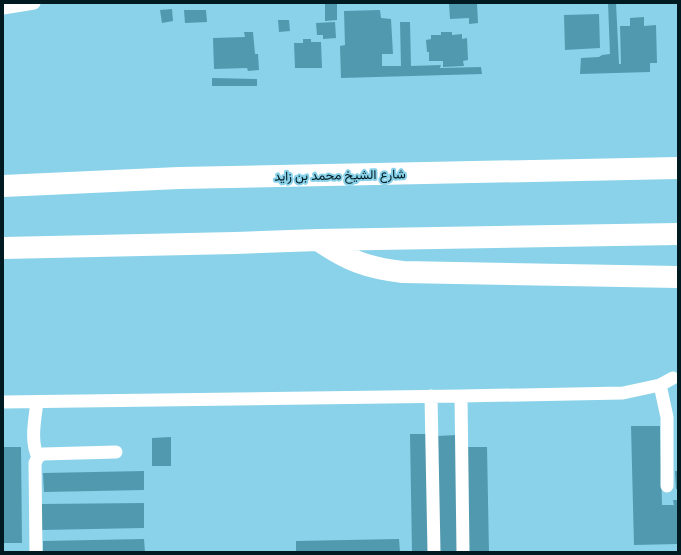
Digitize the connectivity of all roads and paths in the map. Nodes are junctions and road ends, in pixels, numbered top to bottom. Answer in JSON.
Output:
{"nodes":[{"id":1,"x":34,"y":3,"type":"edge"},
{"id":2,"x":3,"y":8,"type":"edge"},
{"id":3,"x":678,"y":168,"type":"edge"},
{"id":4,"x":3,"y":186,"type":"edge"},
{"id":5,"x":678,"y":234,"type":"edge"},
{"id":6,"x":318,"y":240,"type":"junction"},
{"id":7,"x":3,"y":248,"type":"edge"},
{"id":8,"x":678,"y":277,"type":"edge"},
{"id":9,"x":673,"y":378,"type":"dead end"},
{"id":10,"x":660,"y":385,"type":"junction"},
{"id":11,"x":432,"y":396,"type":"junction"},
{"id":12,"x":461,"y":396,"type":"junction"},
{"id":13,"x":3,"y":402,"type":"edge"},
{"id":14,"x":37,"y":402,"type":"junction"},
{"id":15,"x":673,"y":421,"type":"edge"},
{"id":16,"x":673,"y":450,"type":"edge"},
{"id":17,"x":116,"y":452,"type":"dead end"},
{"id":18,"x":38,"y":457,"type":"junction"},
{"id":19,"x":667,"y":486,"type":"dead end"},
{"id":20,"x":36,"y":552,"type":"edge"},
{"id":21,"x":434,"y":552,"type":"edge"},
{"id":22,"x":463,"y":552,"type":"edge"}],
"edges":[{"from":1,"to":2,"type":"street"},
{"from":3,"to":4,"type":"highway","name":"شارع الشيخ محمد بن زايد"},
{"from":5,"to":6,"type":"highway"},
{"from":6,"to":7,"type":"highway"},
{"from":6,"to":8,"type":"highway"},
{"from":9,"to":10,"type":"street"},
{"from":10,"to":12,"type":"street"},
{"from":10,"to":15,"type":"street"},
{"from":11,"to":12,"type":"street"},
{"from":11,"to":14,"type":"street"},
{"from":11,"to":21,"type":"street"},
{"from":12,"to":22,"type":"street"},
{"from":13,"to":14,"type":"street"},
{"from":14,"to":18,"type":"street"},
{"from":15,"to":16,"type":"street"},
{"from":16,"to":19,"type":"street"},
{"from":17,"to":18,"type":"street"},
{"from":18,"to":20,"type":"street"}]}
